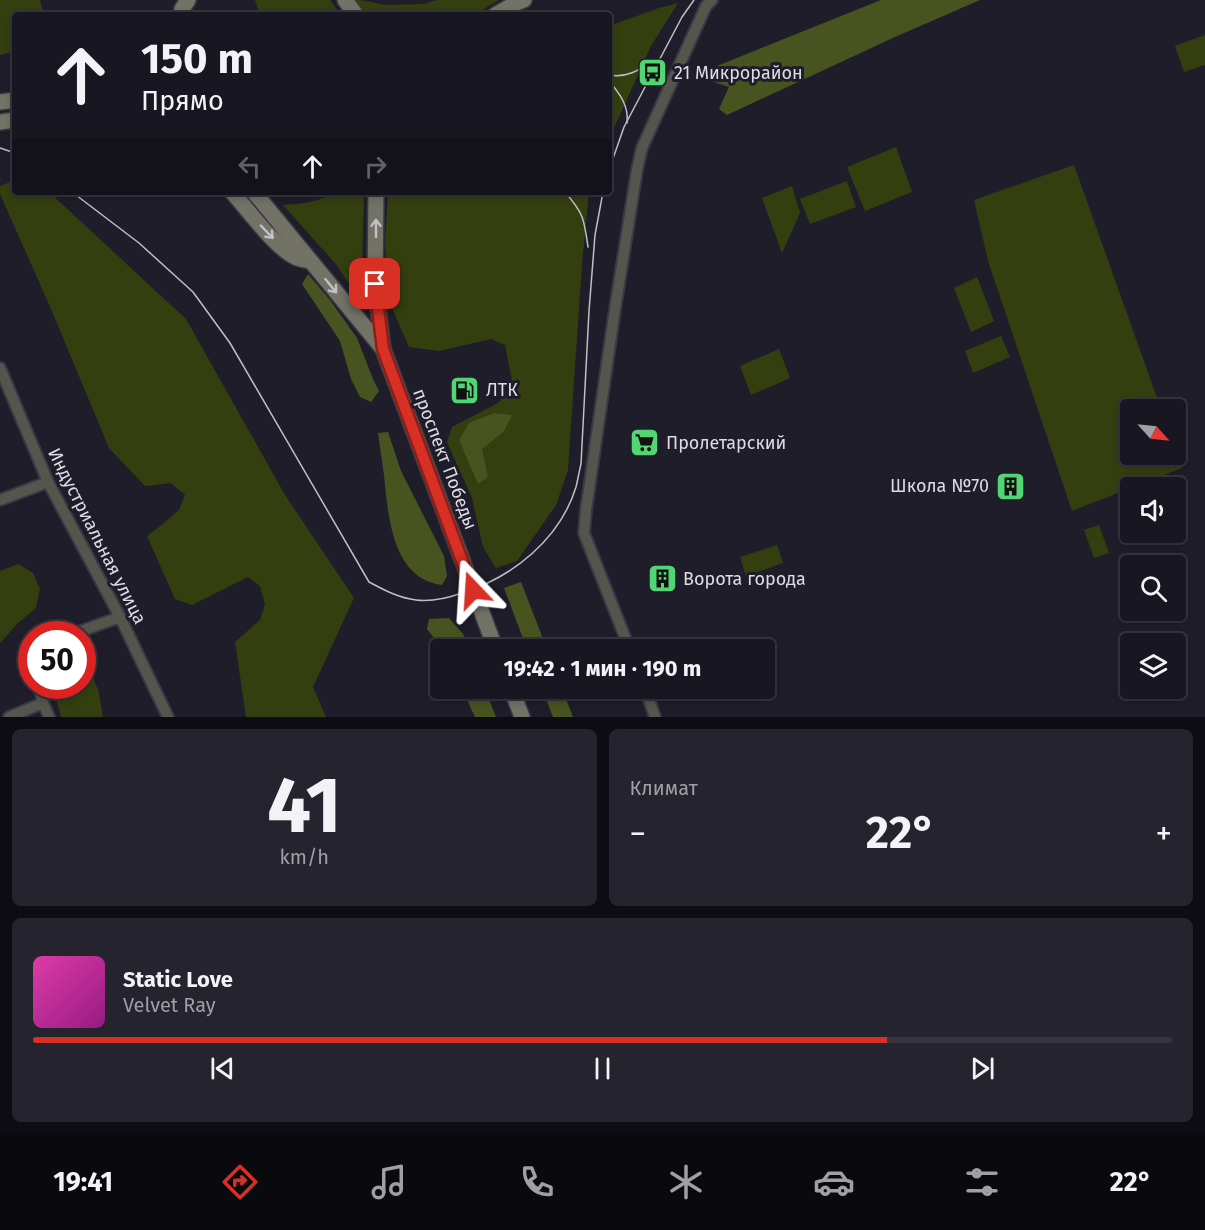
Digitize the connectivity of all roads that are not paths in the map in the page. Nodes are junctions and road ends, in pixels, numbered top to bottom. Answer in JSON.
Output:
{"nodes":[{"id":1,"x":524,"y":0,"type":"edge"},
{"id":2,"x":712,"y":0,"type":"edge"},
{"id":3,"x":500,"y":12,"type":"edge"},
{"id":4,"x":235,"y":195,"type":"edge"},
{"id":5,"x":256,"y":195,"type":"edge"},
{"id":6,"x":376,"y":195,"type":"edge"},
{"id":7,"x":310,"y":261,"type":"junction"},
{"id":8,"x":383,"y":349,"type":"junction"},
{"id":9,"x":0,"y":368,"type":"edge"},
{"id":10,"x":48,"y":482,"type":"junction"},
{"id":11,"x":0,"y":500,"type":"edge"},
{"id":12,"x":120,"y":617,"type":"junction"},
{"id":13,"x":96,"y":626,"type":"edge"},
{"id":14,"x":492,"y":639,"type":"edge"},
{"id":15,"x":626,"y":639,"type":"edge"},
{"id":16,"x":42,"y":699,"type":"edge"},
{"id":17,"x":515,"y":699,"type":"edge"},
{"id":18,"x":649,"y":699,"type":"edge"},
{"id":19,"x":43,"y":703,"type":"junction"},
{"id":20,"x":9,"y":717,"type":"edge"},
{"id":21,"x":49,"y":717,"type":"edge"},
{"id":22,"x":168,"y":717,"type":"edge"},
{"id":23,"x":522,"y":717,"type":"edge"},
{"id":24,"x":655,"y":717,"type":"edge"}],
"edges":[{"from":1,"to":3,"type":"main road"},
{"from":2,"to":15,"type":"street"},
{"from":4,"to":7,"type":"main road","one_way":true},
{"from":5,"to":7,"type":"main road"},
{"from":8,"to":6,"type":"main road","one_way":true},
{"from":7,"to":8,"type":"main road","one_way":true},
{"from":8,"to":14,"type":"main road","name":"проспект Победы"},
{"from":9,"to":10,"type":"street","name":"Индустриальная улица"},
{"from":10,"to":11,"type":"street"},
{"from":10,"to":12,"type":"street","name":"Индустриальная улица"},
{"from":12,"to":13,"type":"street"},
{"from":12,"to":22,"type":"street","name":"Индустриальная улица"},
{"from":16,"to":19,"type":"street"},
{"from":17,"to":23,"type":"main road"},
{"from":18,"to":24,"type":"street"},
{"from":19,"to":20,"type":"street"},
{"from":19,"to":21,"type":"street"}]}
